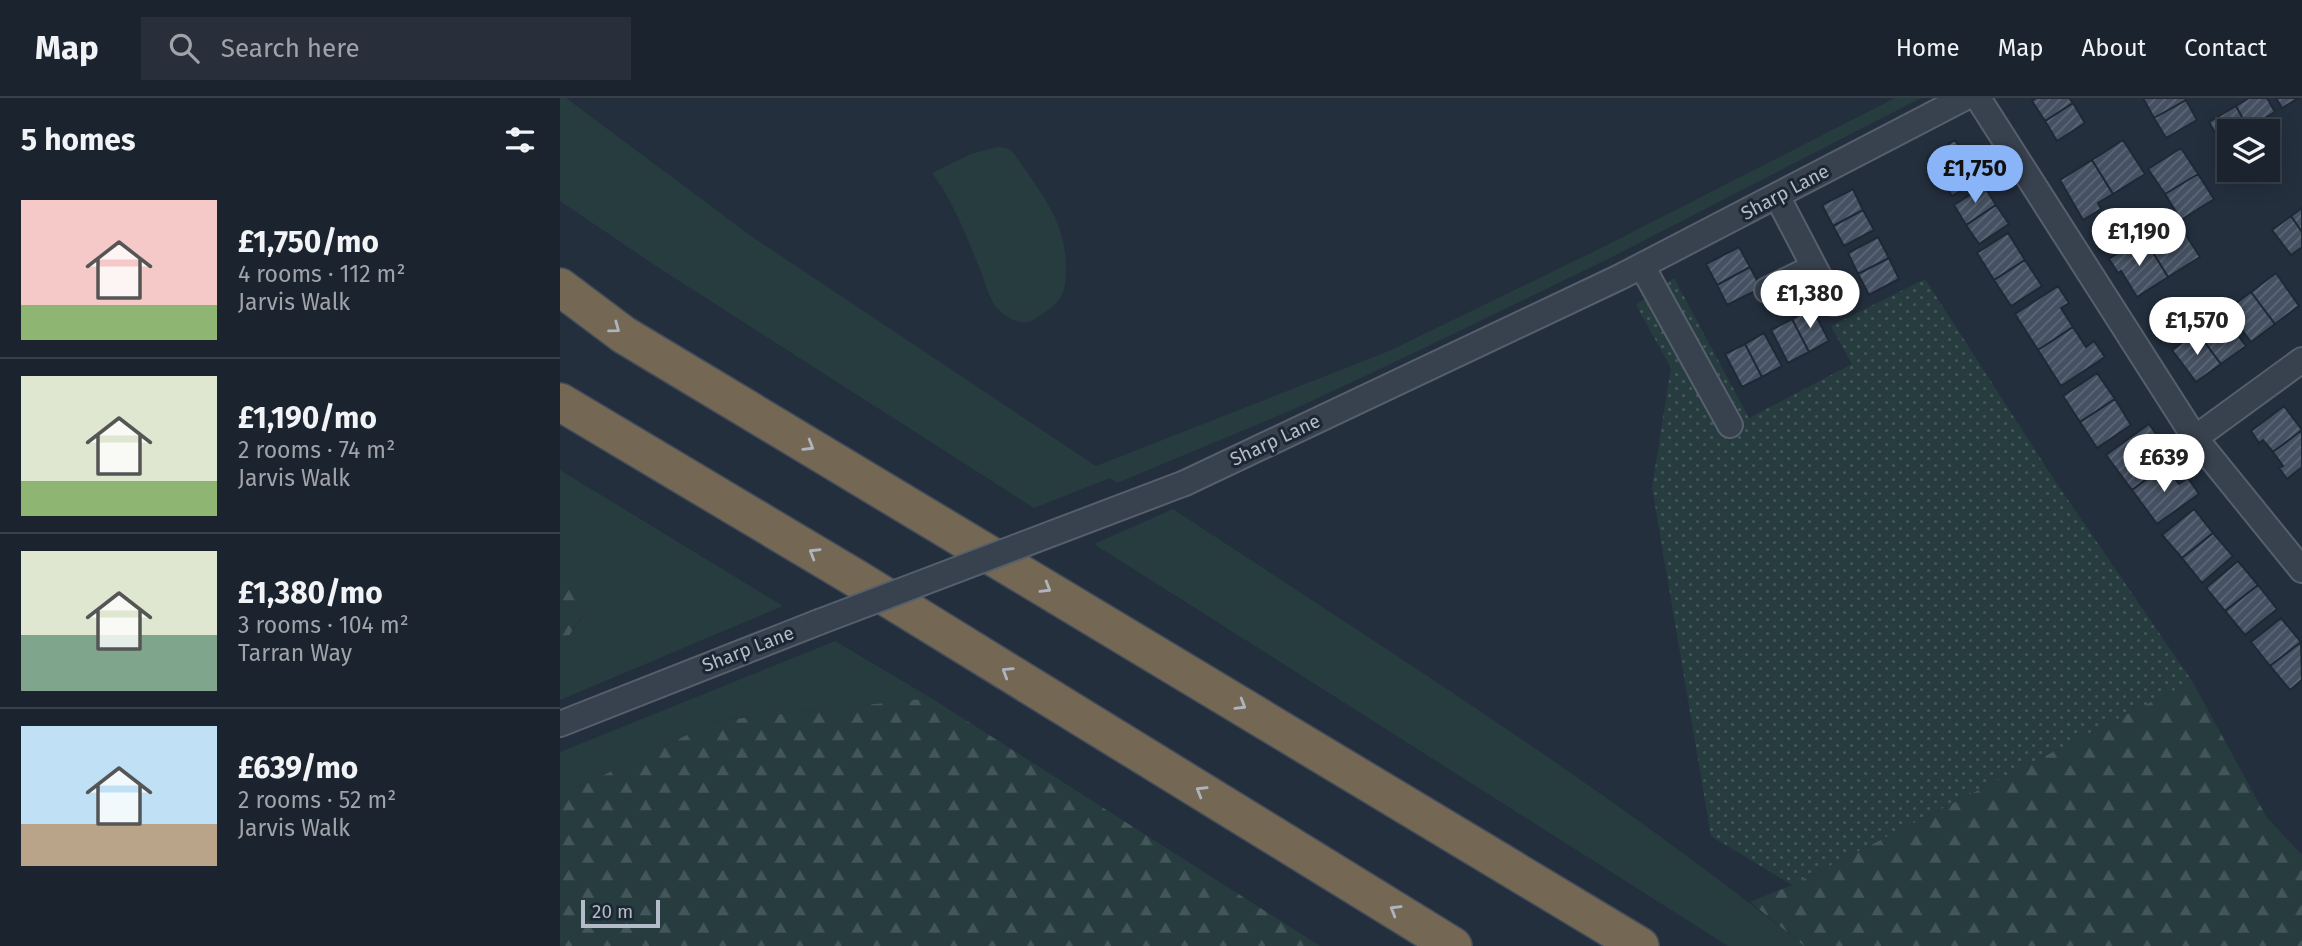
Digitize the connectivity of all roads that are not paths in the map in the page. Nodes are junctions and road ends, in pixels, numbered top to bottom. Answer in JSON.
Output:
{"nodes":[{"id":1,"x":1964,"y":98,"type":"edge"},
{"id":2,"x":1978,"y":98,"type":"edge"},
{"id":3,"x":1777,"y":196,"type":"junction"},
{"id":4,"x":1642,"y":266,"type":"junction"},
{"id":5,"x":1814,"y":267,"type":"junction"},
{"id":6,"x":560,"y":288,"type":"edge"},
{"id":7,"x":1767,"y":290,"type":"dead end"},
{"id":8,"x":1833,"y":303,"type":"dead end"},
{"id":9,"x":2302,"y":360,"type":"edge"},
{"id":10,"x":560,"y":402,"type":"edge"},
{"id":11,"x":1730,"y":425,"type":"dead end"},
{"id":12,"x":2195,"y":438,"type":"junction"},
{"id":13,"x":2302,"y":570,"type":"edge"},
{"id":14,"x":560,"y":724,"type":"edge"},
{"id":15,"x":1453,"y":946,"type":"edge"},
{"id":16,"x":1640,"y":946,"type":"edge"}],
"edges":[{"from":1,"to":3,"type":"street","name":"Sharp Lane"},
{"from":2,"to":12,"type":"street"},
{"from":3,"to":4,"type":"street","name":"Sharp Lane"},
{"from":3,"to":5,"type":"street"},
{"from":4,"to":11,"type":"street"},
{"from":4,"to":14,"type":"street","name":"Sharp Lane","bridge":true},
{"from":5,"to":7,"type":"street"},
{"from":5,"to":8,"type":"street"},
{"from":6,"to":16,"type":"highway","one_way":true},
{"from":9,"to":12,"type":"street"},
{"from":15,"to":10,"type":"highway","one_way":true},
{"from":12,"to":13,"type":"street"}]}
